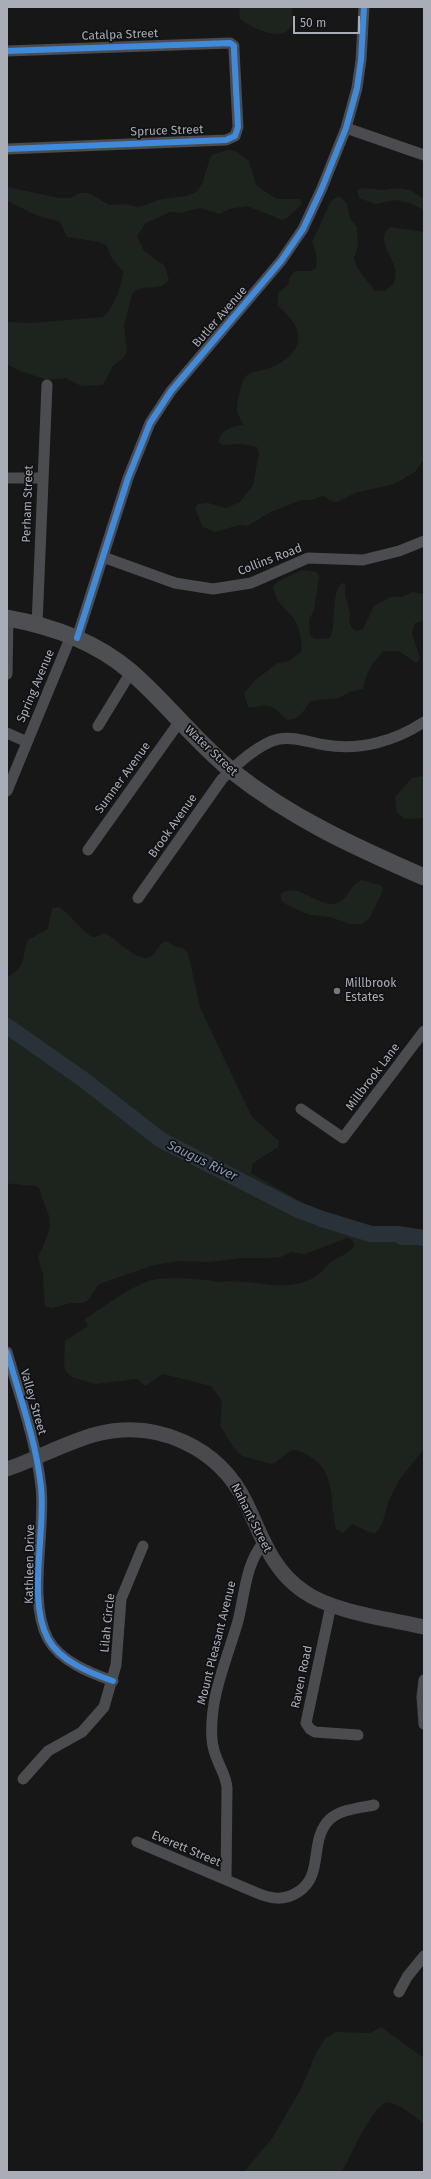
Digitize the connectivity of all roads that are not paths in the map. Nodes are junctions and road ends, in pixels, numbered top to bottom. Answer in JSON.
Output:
{"nodes":[{"id":1,"x":364,"y":7,"type":"edge"},
{"id":2,"x":233,"y":45,"type":"joint"},
{"id":3,"x":7,"y":51,"type":"edge"},
{"id":4,"x":346,"y":128,"type":"junction"},
{"id":5,"x":7,"y":149,"type":"edge"},
{"id":6,"x":424,"y":155,"type":"edge"},
{"id":7,"x":47,"y":385,"type":"dead end"},
{"id":8,"x":7,"y":478,"type":"edge"},
{"id":9,"x":42,"y":478,"type":"junction"},
{"id":10,"x":424,"y":541,"type":"edge"},
{"id":11,"x":103,"y":557,"type":"junction"},
{"id":12,"x":8,"y":619,"type":"edge"},
{"id":13,"x":37,"y":625,"type":"junction"},
{"id":14,"x":74,"y":637,"type":"junction"},
{"id":15,"x":131,"y":672,"type":"junction"},
{"id":16,"x":7,"y":674,"type":"edge"},
{"id":17,"x":180,"y":721,"type":"junction"},
{"id":18,"x":424,"y":722,"type":"edge"},
{"id":19,"x":98,"y":726,"type":"dead end"},
{"id":20,"x":7,"y":733,"type":"edge"},
{"id":21,"x":27,"y":742,"type":"junction"},
{"id":22,"x":231,"y":770,"type":"junction"},
{"id":23,"x":7,"y":791,"type":"edge"},
{"id":24,"x":88,"y":850,"type":"dead end"},
{"id":25,"x":424,"y":877,"type":"edge"},
{"id":26,"x":138,"y":898,"type":"dead end"},
{"id":27,"x":424,"y":1031,"type":"edge"},
{"id":28,"x":300,"y":1109,"type":"dead end"},
{"id":29,"x":7,"y":1352,"type":"edge"},
{"id":30,"x":36,"y":1458,"type":"junction"},
{"id":31,"x":7,"y":1470,"type":"edge"},
{"id":32,"x":263,"y":1543,"type":"junction"},
{"id":33,"x":143,"y":1546,"type":"dead end"},
{"id":34,"x":331,"y":1605,"type":"junction"},
{"id":35,"x":424,"y":1627,"type":"edge"},
{"id":36,"x":424,"y":1680,"type":"edge"},
{"id":37,"x":113,"y":1681,"type":"junction"},
{"id":38,"x":424,"y":1724,"type":"edge"},
{"id":39,"x":358,"y":1735,"type":"dead end"},
{"id":40,"x":23,"y":1779,"type":"dead end"},
{"id":41,"x":374,"y":1805,"type":"dead end"},
{"id":42,"x":137,"y":1842,"type":"dead end"},
{"id":43,"x":226,"y":1880,"type":"junction"},
{"id":44,"x":424,"y":1956,"type":"edge"},
{"id":45,"x":399,"y":1992,"type":"dead end"}],
"edges":[{"from":1,"to":4,"type":"street","name":"Butler Avenue"},
{"from":2,"to":3,"type":"street","name":"Catalpa Street"},
{"from":2,"to":5,"type":"street","name":"Spruce Street"},
{"from":4,"to":6,"type":"street"},
{"from":4,"to":11,"type":"street","name":"Butler Avenue"},
{"from":7,"to":9,"type":"street","name":"Perham Street"},
{"from":8,"to":9,"type":"street"},
{"from":9,"to":13,"type":"street","name":"Perham Street"},
{"from":10,"to":11,"type":"street","name":"Collins Road"},
{"from":11,"to":14,"type":"street","name":"Butler Avenue"},
{"from":12,"to":13,"type":"main road","name":"Water Street"},
{"from":12,"to":16,"type":"street"},
{"from":13,"to":14,"type":"main road","name":"Water Street"},
{"from":14,"to":15,"type":"main road","name":"Water Street"},
{"from":14,"to":21,"type":"street","name":"Spring Avenue"},
{"from":15,"to":17,"type":"main road","name":"Water Street"},
{"from":15,"to":19,"type":"street"},
{"from":17,"to":22,"type":"main road","name":"Water Street"},
{"from":17,"to":24,"type":"street","name":"Sumner Avenue"},
{"from":18,"to":22,"type":"street","name":"Brook Avenue"},
{"from":20,"to":21,"type":"street"},
{"from":21,"to":23,"type":"street","name":"Spring Avenue"},
{"from":22,"to":25,"type":"main road","name":"Water Street"},
{"from":22,"to":26,"type":"street","name":"Brook Avenue"},
{"from":27,"to":28,"type":"street","name":"Millbrook Lane"},
{"from":29,"to":30,"type":"street","name":"Valley Street"},
{"from":30,"to":31,"type":"main road","name":"Nahant Street"},
{"from":30,"to":32,"type":"main road","name":"Nahant Street"},
{"from":30,"to":37,"type":"street","name":"Kathleen Drive"},
{"from":32,"to":34,"type":"main road","name":"Nahant Street"},
{"from":32,"to":43,"type":"street","name":"Mount Pleasant Avenue"},
{"from":33,"to":37,"type":"street","name":"Lilah Circle"},
{"from":34,"to":35,"type":"main road","name":"Nahant Street"},
{"from":34,"to":39,"type":"street","name":"Raven Road"},
{"from":36,"to":38,"type":"street"},
{"from":37,"to":40,"type":"street","name":"Lilah Circle"},
{"from":41,"to":43,"type":"street"},
{"from":42,"to":43,"type":"street","name":"Everett Street"},
{"from":44,"to":45,"type":"street"}]}
